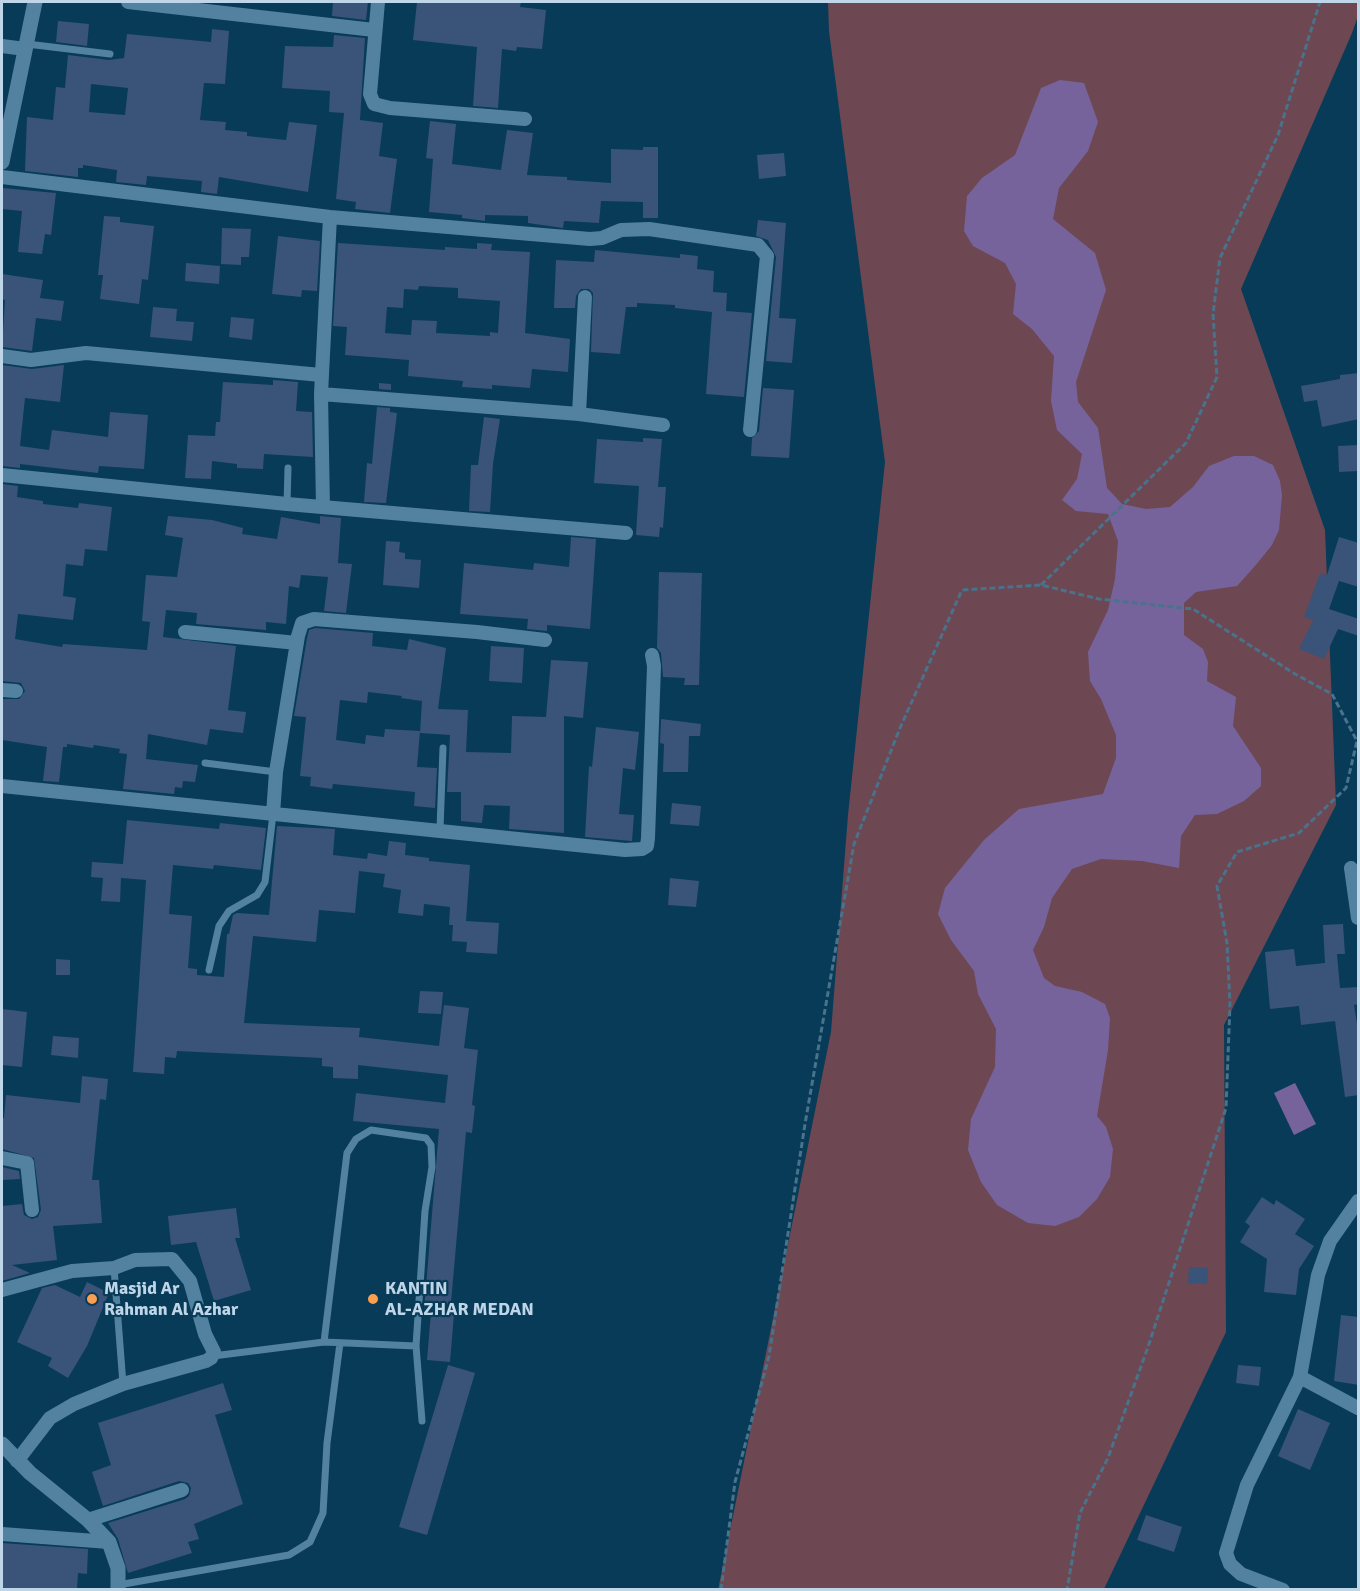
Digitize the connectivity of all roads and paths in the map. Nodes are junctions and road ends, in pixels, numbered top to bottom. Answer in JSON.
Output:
{"nodes":[{"id":1,"x":35,"y":2,"type":"edge"},
{"id":2,"x":128,"y":2,"type":"edge"},
{"id":3,"x":378,"y":2,"type":"edge"},
{"id":4,"x":1320,"y":2,"type":"edge"},
{"id":5,"x":374,"y":30,"type":"junction"},
{"id":6,"x":2,"y":46,"type":"edge"},
{"id":7,"x":26,"y":46,"type":"junction"},
{"id":8,"x":110,"y":54,"type":"dead end"},
{"id":9,"x":7,"y":106,"type":"edge"},
{"id":10,"x":525,"y":118,"type":"dead end"},
{"id":11,"x":2,"y":160,"type":"edge"},
{"id":12,"x":2,"y":177,"type":"edge"},
{"id":13,"x":330,"y":217,"type":"junction"},
{"id":14,"x":585,"y":297,"type":"dead end"},
{"id":15,"x":2,"y":356,"type":"edge"},
{"id":16,"x":321,"y":375,"type":"junction"},
{"id":17,"x":321,"y":393,"type":"junction"},
{"id":18,"x":579,"y":414,"type":"junction"},
{"id":19,"x":663,"y":425,"type":"dead end"},
{"id":20,"x":750,"y":430,"type":"dead end"},
{"id":21,"x":288,"y":468,"type":"dead end"},
{"id":22,"x":2,"y":475,"type":"edge"},
{"id":23,"x":287,"y":504,"type":"junction"},
{"id":24,"x":322,"y":507,"type":"junction"},
{"id":25,"x":626,"y":534,"type":"dead end"},
{"id":26,"x":1041,"y":585,"type":"junction"},
{"id":27,"x":185,"y":632,"type":"dead end"},
{"id":28,"x":545,"y":640,"type":"dead end"},
{"id":29,"x":297,"y":643,"type":"junction"},
{"id":30,"x":652,"y":655,"type":"dead end"},
{"id":31,"x":2,"y":690,"type":"edge"},
{"id":32,"x":16,"y":691,"type":"dead end"},
{"id":33,"x":444,"y":748,"type":"dead end"},
{"id":34,"x":205,"y":763,"type":"dead end"},
{"id":35,"x":276,"y":771,"type":"junction"},
{"id":36,"x":2,"y":786,"type":"edge"},
{"id":37,"x":273,"y":814,"type":"junction"},
{"id":38,"x":440,"y":829,"type":"junction"},
{"id":39,"x":1352,"y":868,"type":"dead end"},
{"id":40,"x":1359,"y":918,"type":"edge"},
{"id":41,"x":210,"y":970,"type":"dead end"},
{"id":42,"x":2,"y":1158,"type":"edge"},
{"id":43,"x":1359,"y":1202,"type":"edge"},
{"id":44,"x":32,"y":1210,"type":"dead end"},
{"id":45,"x":114,"y":1268,"type":"junction"},
{"id":46,"x":2,"y":1290,"type":"edge"},
{"id":47,"x":324,"y":1342,"type":"junction"},
{"id":48,"x":340,"y":1343,"type":"junction"},
{"id":49,"x":416,"y":1346,"type":"junction"},
{"id":50,"x":213,"y":1356,"type":"junction"},
{"id":51,"x":1300,"y":1377,"type":"junction"},
{"id":52,"x":123,"y":1384,"type":"junction"},
{"id":53,"x":1359,"y":1408,"type":"edge"},
{"id":54,"x":422,"y":1420,"type":"dead end"},
{"id":55,"x":2,"y":1444,"type":"edge"},
{"id":56,"x":17,"y":1461,"type":"junction"},
{"id":57,"x":182,"y":1490,"type":"dead end"},
{"id":58,"x":88,"y":1520,"type":"junction"},
{"id":59,"x":2,"y":1534,"type":"edge"},
{"id":60,"x":109,"y":1542,"type":"junction"},
{"id":61,"x":118,"y":1587,"type":"edge"},
{"id":62,"x":721,"y":1590,"type":"edge"},
{"id":63,"x":1067,"y":1590,"type":"edge"},
{"id":64,"x":1283,"y":1590,"type":"edge"}],
"edges":[{"from":1,"to":7,"type":"main road"},
{"from":2,"to":5,"type":"street"},
{"from":3,"to":5,"type":"street"},
{"from":4,"to":26,"type":"path"},
{"from":5,"to":10,"type":"street"},
{"from":6,"to":7,"type":"street"},
{"from":7,"to":8,"type":"lane"},
{"from":7,"to":9,"type":"main road"},
{"from":9,"to":11,"type":"main road"},
{"from":12,"to":13,"type":"street"},
{"from":13,"to":16,"type":"street"},
{"from":13,"to":20,"type":"street"},
{"from":14,"to":18,"type":"street"},
{"from":15,"to":16,"type":"street"},
{"from":16,"to":17,"type":"street"},
{"from":17,"to":18,"type":"street"},
{"from":17,"to":24,"type":"street"},
{"from":18,"to":19,"type":"street"},
{"from":21,"to":23,"type":"lane"},
{"from":22,"to":23,"type":"street"},
{"from":23,"to":24,"type":"street"},
{"from":24,"to":25,"type":"street"},
{"from":26,"to":62,"type":"path"},
{"from":26,"to":63,"type":"path"},
{"from":27,"to":29,"type":"street"},
{"from":28,"to":29,"type":"street"},
{"from":29,"to":35,"type":"street"},
{"from":30,"to":38,"type":"street"},
{"from":31,"to":32,"type":"street"},
{"from":33,"to":38,"type":"lane"},
{"from":34,"to":35,"type":"lane"},
{"from":35,"to":37,"type":"street"},
{"from":36,"to":37,"type":"street"},
{"from":37,"to":38,"type":"street"},
{"from":37,"to":41,"type":"lane"},
{"from":39,"to":40,"type":"street"},
{"from":42,"to":44,"type":"street"},
{"from":43,"to":51,"type":"street"},
{"from":45,"to":46,"type":"street"},
{"from":45,"to":50,"type":"street"},
{"from":45,"to":52,"type":"lane"},
{"from":47,"to":48,"type":"lane"},
{"from":47,"to":49,"type":"lane"},
{"from":47,"to":50,"type":"lane"},
{"from":48,"to":49,"type":"lane"},
{"from":48,"to":61,"type":"lane"},
{"from":49,"to":54,"type":"lane"},
{"from":50,"to":52,"type":"street"},
{"from":51,"to":53,"type":"street"},
{"from":51,"to":64,"type":"street"},
{"from":52,"to":56,"type":"street"},
{"from":55,"to":56,"type":"main road"},
{"from":56,"to":58,"type":"main road"},
{"from":57,"to":58,"type":"street"},
{"from":58,"to":60,"type":"main road"},
{"from":59,"to":60,"type":"street"},
{"from":60,"to":61,"type":"main road"}]}
